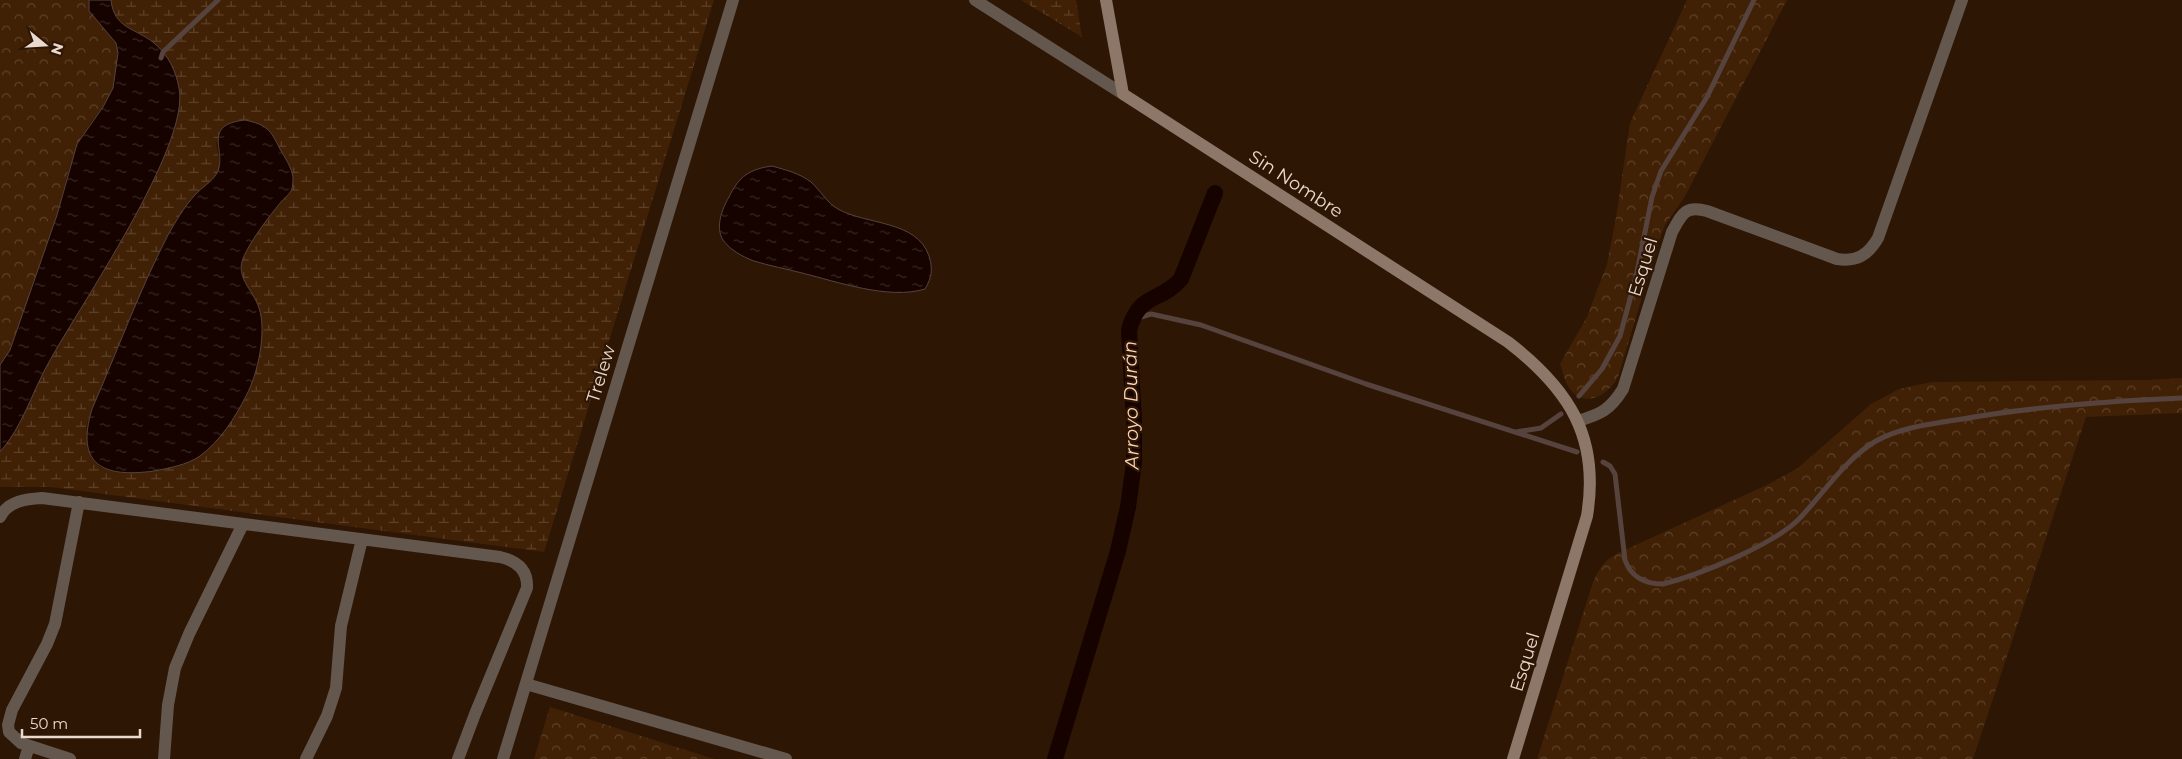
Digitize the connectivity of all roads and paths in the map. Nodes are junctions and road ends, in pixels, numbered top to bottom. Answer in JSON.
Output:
{"nodes":[{"id":1,"x":733,"y":0,"type":"edge"},
{"id":2,"x":975,"y":0,"type":"edge"},
{"id":3,"x":1106,"y":0,"type":"edge"},
{"id":4,"x":1962,"y":0,"type":"edge"},
{"id":5,"x":1123,"y":94,"type":"junction"},
{"id":6,"x":1578,"y":420,"type":"junction"},
{"id":7,"x":79,"y":502,"type":"junction"},
{"id":8,"x":0,"y":517,"type":"edge"},
{"id":9,"x":243,"y":524,"type":"junction"},
{"id":10,"x":362,"y":539,"type":"junction"},
{"id":11,"x":526,"y":684,"type":"junction"},
{"id":12,"x":29,"y":746,"type":"junction"},
{"id":13,"x":25,"y":759,"type":"edge"},
{"id":14,"x":70,"y":759,"type":"edge"},
{"id":15,"x":164,"y":759,"type":"edge"},
{"id":16,"x":306,"y":759,"type":"edge"},
{"id":17,"x":458,"y":759,"type":"edge"},
{"id":18,"x":503,"y":759,"type":"edge"},
{"id":19,"x":786,"y":759,"type":"edge"},
{"id":20,"x":1513,"y":759,"type":"edge"}],
"edges":[{"from":1,"to":11,"type":"street","name":"Trelew"},
{"from":2,"to":5,"type":"street","name":"Sin Nombre"},
{"from":3,"to":5,"type":"main road"},
{"from":4,"to":6,"type":"street","name":"Esquel"},
{"from":5,"to":6,"type":"main road","name":"Sin Nombre"},
{"from":6,"to":20,"type":"main road","name":"Esquel"},
{"from":7,"to":8,"type":"street"},
{"from":7,"to":9,"type":"street"},
{"from":7,"to":12,"type":"street"},
{"from":9,"to":10,"type":"street"},
{"from":9,"to":15,"type":"street"},
{"from":10,"to":16,"type":"street"},
{"from":10,"to":17,"type":"street"},
{"from":11,"to":18,"type":"street","name":"Trelew"},
{"from":11,"to":19,"type":"street"},
{"from":12,"to":13,"type":"street"},
{"from":12,"to":14,"type":"street"}]}
